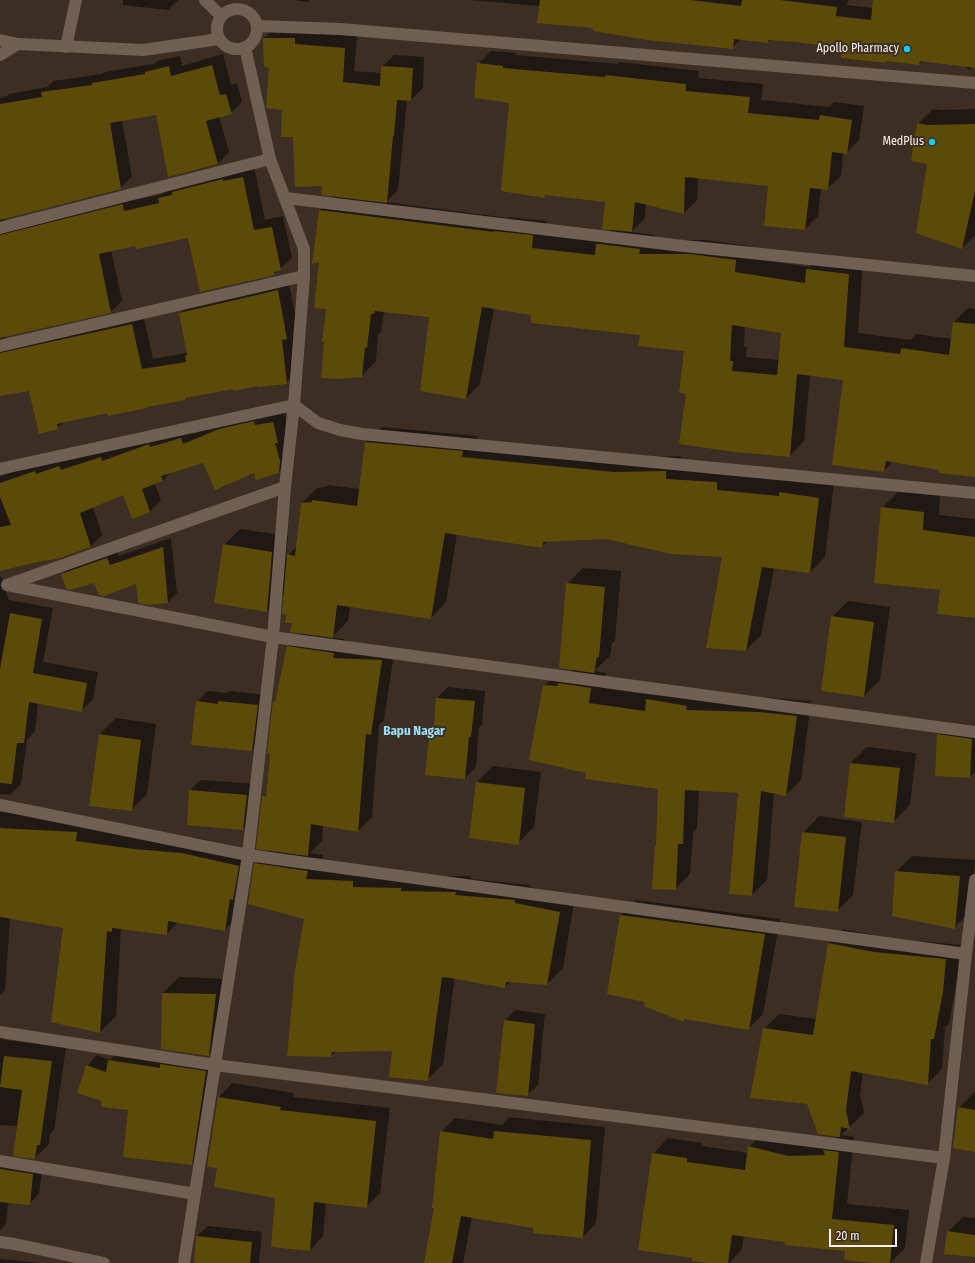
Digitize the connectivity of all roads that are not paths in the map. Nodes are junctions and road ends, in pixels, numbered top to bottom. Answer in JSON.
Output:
{"nodes":[{"id":1,"x":76,"y":0,"type":"edge"},
{"id":2,"x":205,"y":0,"type":"edge"},
{"id":3,"x":221,"y":16,"type":"junction"},
{"id":4,"x":257,"y":26,"type":"junction"},
{"id":5,"x":219,"y":38,"type":"junction"},
{"id":6,"x":0,"y":40,"type":"edge"},
{"id":7,"x":18,"y":44,"type":"junction"},
{"id":8,"x":66,"y":47,"type":"junction"},
{"id":9,"x":245,"y":47,"type":"junction"},
{"id":10,"x":0,"y":55,"type":"edge"},
{"id":11,"x":975,"y":83,"type":"edge"},
{"id":12,"x":270,"y":159,"type":"junction"},
{"id":13,"x":286,"y":198,"type":"junction"},
{"id":14,"x":0,"y":228,"type":"edge"},
{"id":15,"x":304,"y":276,"type":"junction"},
{"id":16,"x":975,"y":276,"type":"edge"},
{"id":17,"x":0,"y":346,"type":"edge"},
{"id":18,"x":294,"y":405,"type":"junction"},
{"id":19,"x":0,"y":469,"type":"edge"},
{"id":20,"x":285,"y":487,"type":"junction"},
{"id":21,"x":975,"y":493,"type":"edge"},
{"id":22,"x":3,"y":586,"type":"edge"},
{"id":23,"x":273,"y":637,"type":"junction"},
{"id":24,"x":975,"y":732,"type":"edge"},
{"id":25,"x":0,"y":805,"type":"edge"},
{"id":26,"x":248,"y":855,"type":"junction"},
{"id":27,"x":975,"y":880,"type":"edge"},
{"id":28,"x":966,"y":954,"type":"junction"},
{"id":29,"x":0,"y":1032,"type":"edge"},
{"id":30,"x":215,"y":1066,"type":"junction"},
{"id":31,"x":944,"y":1158,"type":"junction"},
{"id":32,"x":0,"y":1161,"type":"edge"},
{"id":33,"x":194,"y":1194,"type":"junction"},
{"id":34,"x":0,"y":1242,"type":"edge"},
{"id":35,"x":51,"y":1258,"type":"edge"},
{"id":36,"x":104,"y":1263,"type":"edge"},
{"id":37,"x":184,"y":1263,"type":"edge"},
{"id":38,"x":926,"y":1263,"type":"edge"}],
"edges":[{"from":1,"to":8,"type":"street"},
{"from":2,"to":3,"type":"street"},
{"from":3,"to":4,"type":"street"},
{"from":3,"to":5,"type":"street"},
{"from":4,"to":9,"type":"street"},
{"from":4,"to":11,"type":"street"},
{"from":5,"to":8,"type":"street"},
{"from":5,"to":9,"type":"street"},
{"from":6,"to":7,"type":"street"},
{"from":7,"to":8,"type":"street"},
{"from":7,"to":10,"type":"street"},
{"from":9,"to":12,"type":"street"},
{"from":12,"to":13,"type":"street"},
{"from":12,"to":14,"type":"street"},
{"from":13,"to":15,"type":"street"},
{"from":13,"to":16,"type":"street"},
{"from":15,"to":17,"type":"street"},
{"from":15,"to":18,"type":"street"},
{"from":18,"to":19,"type":"street"},
{"from":18,"to":20,"type":"street"},
{"from":18,"to":21,"type":"street"},
{"from":20,"to":22,"type":"street"},
{"from":20,"to":23,"type":"street"},
{"from":22,"to":23,"type":"street"},
{"from":23,"to":24,"type":"street"},
{"from":23,"to":26,"type":"street"},
{"from":25,"to":26,"type":"street"},
{"from":26,"to":28,"type":"street"},
{"from":26,"to":30,"type":"street"},
{"from":27,"to":28,"type":"street"},
{"from":28,"to":31,"type":"street"},
{"from":29,"to":30,"type":"street"},
{"from":30,"to":31,"type":"street"},
{"from":30,"to":33,"type":"street"},
{"from":31,"to":38,"type":"street"},
{"from":32,"to":33,"type":"street"},
{"from":33,"to":37,"type":"street"},
{"from":34,"to":35,"type":"street"},
{"from":35,"to":36,"type":"street"}]}
